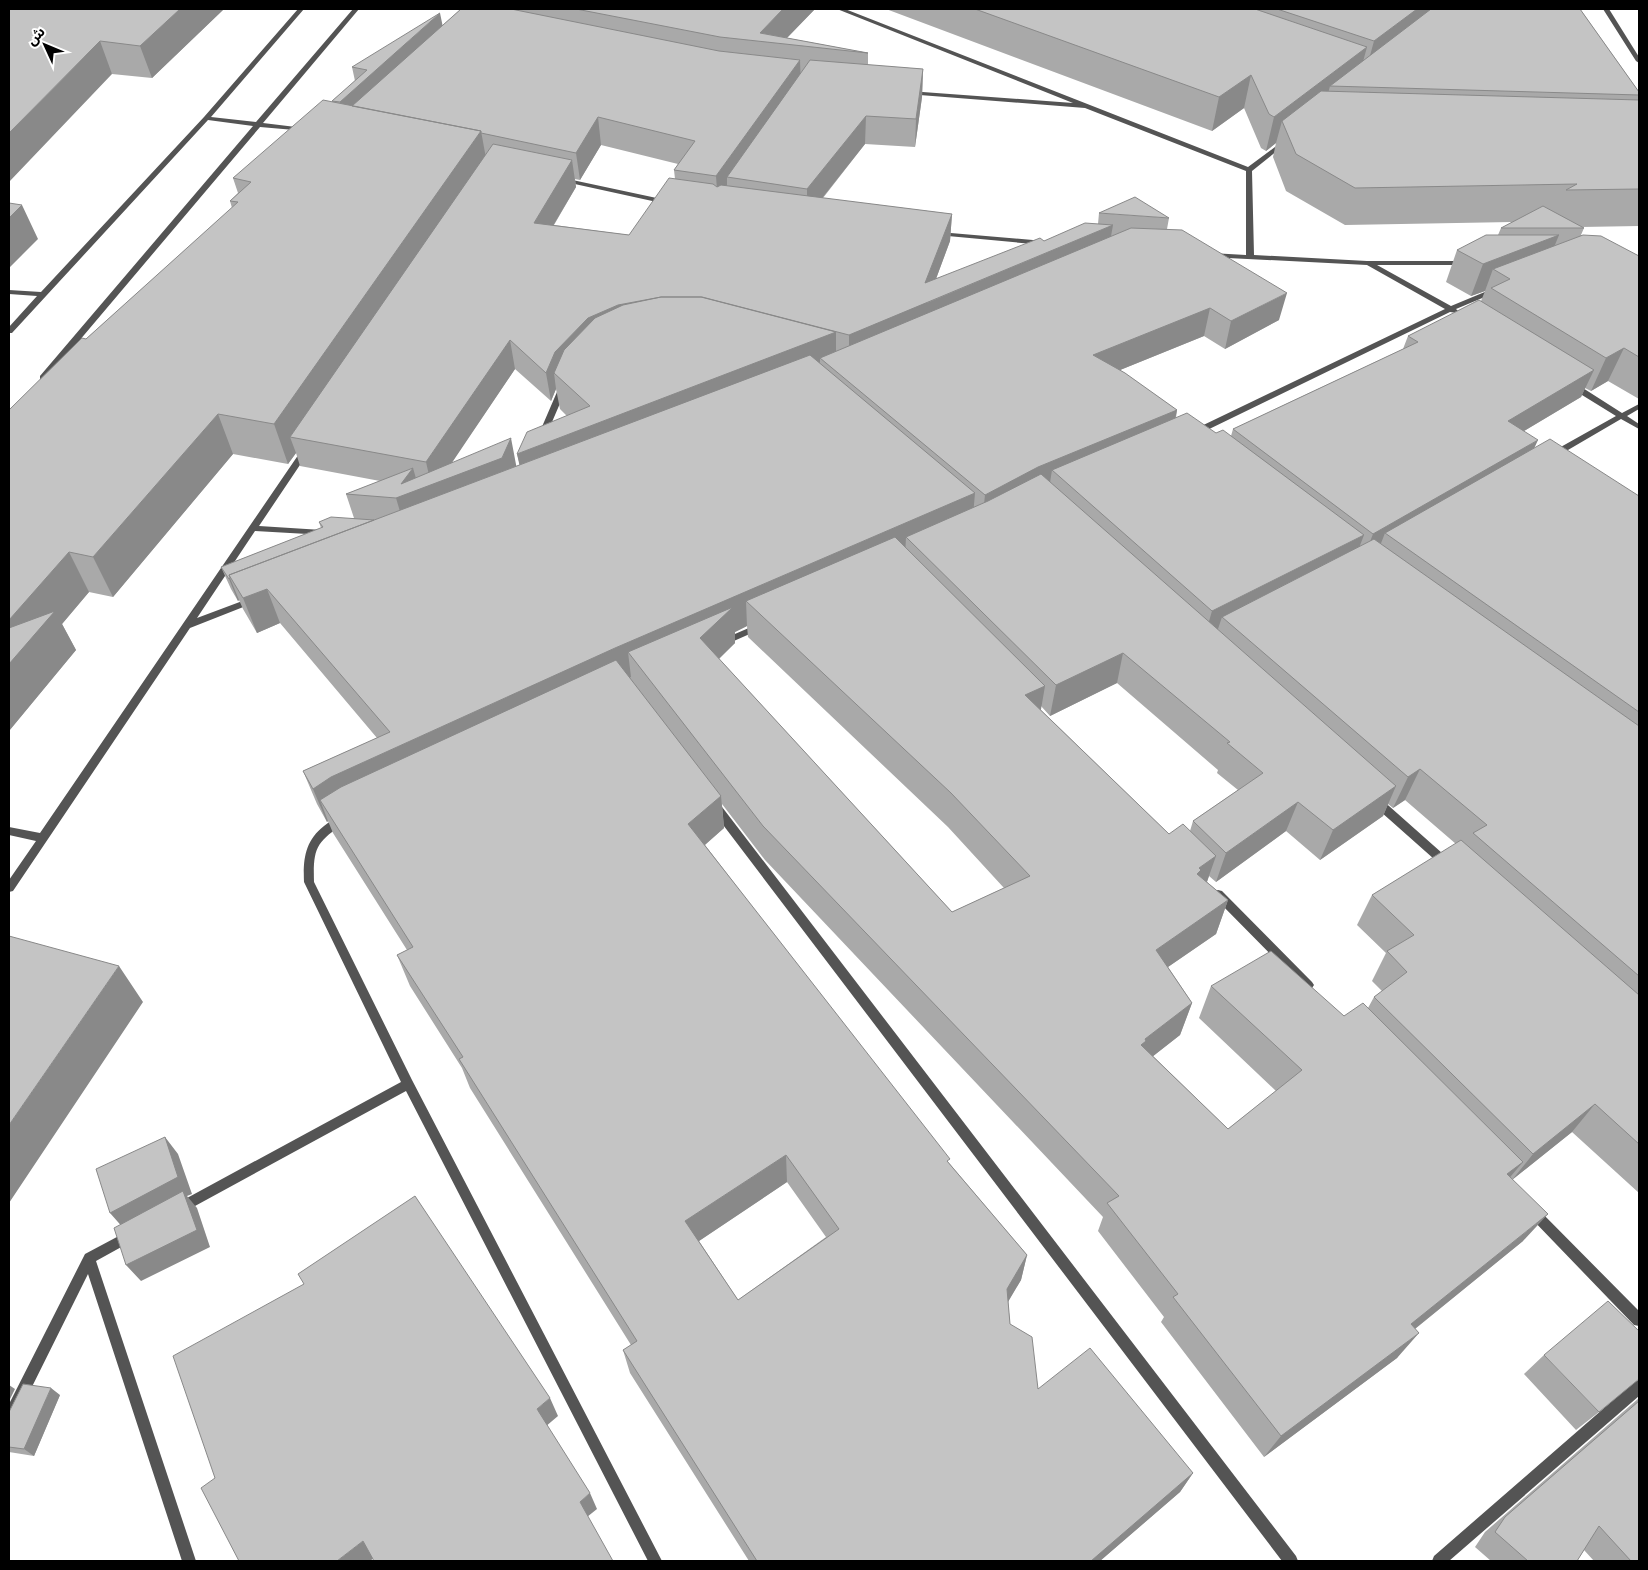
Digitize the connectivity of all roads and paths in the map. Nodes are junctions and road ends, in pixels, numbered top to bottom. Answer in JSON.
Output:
{"nodes":[{"id":1,"x":301,"y":9,"type":"edge"},
{"id":2,"x":356,"y":9,"type":"edge"},
{"id":3,"x":840,"y":9,"type":"edge"},
{"id":4,"x":1606,"y":9,"type":"edge"},
{"id":5,"x":1639,"y":61,"type":"edge"},
{"id":6,"x":906,"y":93,"type":"edge"},
{"id":7,"x":1088,"y":106,"type":"junction"},
{"id":8,"x":206,"y":118,"type":"junction"},
{"id":9,"x":258,"y":124,"type":"junction"},
{"id":10,"x":312,"y":131,"type":"edge"},
{"id":11,"x":1294,"y":135,"type":"edge"},
{"id":12,"x":1249,"y":170,"type":"junction"},
{"id":13,"x":552,"y":178,"type":"edge"},
{"id":14,"x":673,"y":203,"type":"edge"},
{"id":15,"x":930,"y":233,"type":"edge"},
{"id":16,"x":1048,"y":244,"type":"edge"},
{"id":17,"x":1202,"y":254,"type":"edge"},
{"id":18,"x":1250,"y":256,"type":"junction"},
{"id":19,"x":1367,"y":263,"type":"junction"},
{"id":20,"x":1473,"y":263,"type":"edge"},
{"id":21,"x":1505,"y":288,"type":"edge"},
{"id":22,"x":9,"y":292,"type":"edge"},
{"id":23,"x":42,"y":294,"type":"junction"},
{"id":24,"x":1454,"y":312,"type":"junction"},
{"id":25,"x":9,"y":331,"type":"edge"},
{"id":26,"x":571,"y":377,"type":"edge"},
{"id":27,"x":1564,"y":380,"type":"edge"},
{"id":28,"x":41,"y":381,"type":"edge"},
{"id":29,"x":1639,"y":406,"type":"edge"},
{"id":30,"x":1621,"y":416,"type":"junction"},
{"id":31,"x":1639,"y":427,"type":"edge"},
{"id":32,"x":314,"y":438,"type":"edge"},
{"id":33,"x":1198,"y":440,"type":"edge"},
{"id":34,"x":538,"y":446,"type":"edge"},
{"id":35,"x":1544,"y":461,"type":"edge"},
{"id":36,"x":253,"y":528,"type":"junction"},
{"id":37,"x":331,"y":534,"type":"edge"},
{"id":38,"x":262,"y":596,"type":"edge"},
{"id":39,"x":768,"y":622,"type":"edge"},
{"id":40,"x":188,"y":625,"type":"junction"},
{"id":41,"x":714,"y":646,"type":"edge"},
{"id":42,"x":1365,"y":792,"type":"edge"},
{"id":43,"x":709,"y":798,"type":"edge"},
{"id":44,"x":348,"y":815,"type":"edge"},
{"id":45,"x":9,"y":831,"type":"edge"},
{"id":46,"x":43,"y":838,"type":"junction"},
{"id":47,"x":1454,"y":870,"type":"edge"},
{"id":48,"x":1208,"y":883,"type":"edge"},
{"id":49,"x":9,"y":888,"type":"edge"},
{"id":50,"x":1319,"y":996,"type":"edge"},
{"id":51,"x":408,"y":1084,"type":"junction"},
{"id":52,"x":1528,"y":1208,"type":"edge"},
{"id":53,"x":167,"y":1216,"type":"edge"},
{"id":54,"x":141,"y":1230,"type":"edge"},
{"id":55,"x":89,"y":1258,"type":"junction"},
{"id":56,"x":1639,"y":1320,"type":"edge"},
{"id":57,"x":1639,"y":1388,"type":"edge"},
{"id":58,"x":9,"y":1418,"type":"edge"},
{"id":59,"x":189,"y":1561,"type":"edge"},
{"id":60,"x":655,"y":1561,"type":"edge"},
{"id":61,"x":1290,"y":1561,"type":"edge"},
{"id":62,"x":1439,"y":1561,"type":"edge"}],
"edges":[{"from":1,"to":8,"type":"street"},
{"from":2,"to":9,"type":"street"},
{"from":3,"to":7,"type":"street"},
{"from":4,"to":5,"type":"street"},
{"from":6,"to":7,"type":"street"},
{"from":7,"to":12,"type":"street"},
{"from":8,"to":9,"type":"street"},
{"from":8,"to":23,"type":"street"},
{"from":9,"to":10,"type":"street"},
{"from":9,"to":28,"type":"street"},
{"from":11,"to":12,"type":"street"},
{"from":12,"to":18,"type":"street"},
{"from":13,"to":14,"type":"street"},
{"from":15,"to":16,"type":"street"},
{"from":17,"to":18,"type":"street"},
{"from":18,"to":19,"type":"street"},
{"from":19,"to":20,"type":"street"},
{"from":19,"to":24,"type":"street"},
{"from":21,"to":24,"type":"street"},
{"from":22,"to":23,"type":"street"},
{"from":23,"to":25,"type":"street"},
{"from":24,"to":33,"type":"street"},
{"from":26,"to":34,"type":"street"},
{"from":27,"to":30,"type":"street"},
{"from":29,"to":30,"type":"street"},
{"from":30,"to":31,"type":"street"},
{"from":30,"to":35,"type":"street"},
{"from":32,"to":36,"type":"street"},
{"from":36,"to":37,"type":"street"},
{"from":36,"to":40,"type":"street"},
{"from":38,"to":40,"type":"street"},
{"from":39,"to":41,"type":"street"},
{"from":40,"to":46,"type":"street"},
{"from":42,"to":47,"type":"street"},
{"from":43,"to":61,"type":"street"},
{"from":44,"to":51,"type":"street"},
{"from":45,"to":46,"type":"street"},
{"from":46,"to":49,"type":"street"},
{"from":48,"to":50,"type":"street"},
{"from":51,"to":53,"type":"street"},
{"from":51,"to":60,"type":"street"},
{"from":52,"to":56,"type":"street"},
{"from":54,"to":55,"type":"street"},
{"from":55,"to":58,"type":"street"},
{"from":55,"to":59,"type":"street"},
{"from":57,"to":62,"type":"street"}]}
